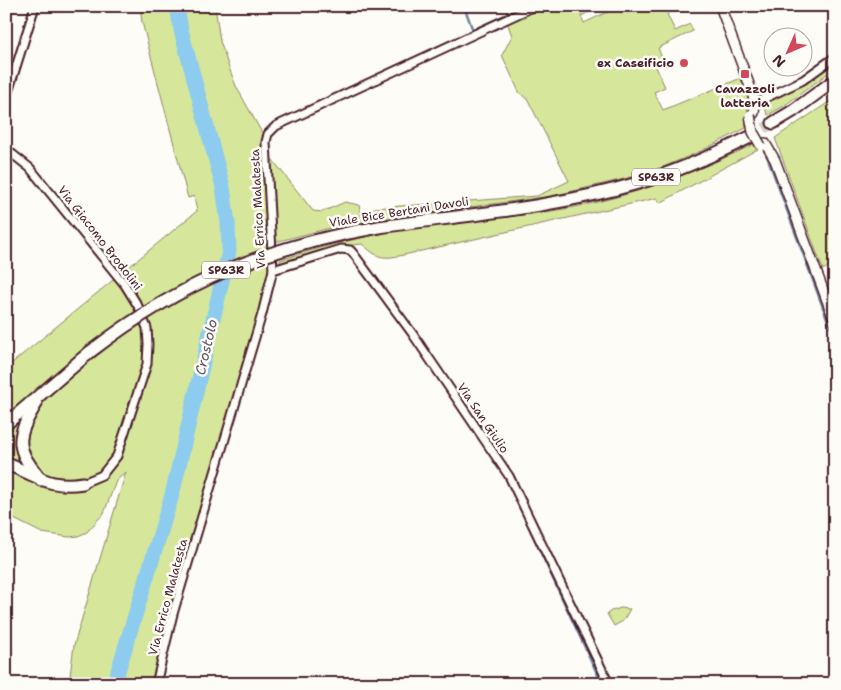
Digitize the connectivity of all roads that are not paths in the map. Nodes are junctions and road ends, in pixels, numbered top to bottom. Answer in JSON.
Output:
{"nodes":[{"id":1,"x":35,"y":6,"type":"edge"},
{"id":2,"x":535,"y":6,"type":"edge"},
{"id":3,"x":720,"y":6,"type":"edge"},
{"id":4,"x":835,"y":57,"type":"edge"},
{"id":5,"x":835,"y":80,"type":"edge"},
{"id":6,"x":752,"y":92,"type":"junction"},
{"id":7,"x":6,"y":99,"type":"edge"},
{"id":8,"x":755,"y":103,"type":"junction"},
{"id":9,"x":752,"y":114,"type":"junction"},
{"id":10,"x":774,"y":122,"type":"tunnel mouth"},
{"id":11,"x":750,"y":137,"type":"tunnel mouth"},
{"id":12,"x":6,"y":148,"type":"edge"},
{"id":13,"x":273,"y":270,"type":"junction"},
{"id":14,"x":835,"y":322,"type":"edge"},
{"id":15,"x":40,"y":395,"type":"junction"},
{"id":16,"x":6,"y":424,"type":"edge"},
{"id":17,"x":6,"y":464,"type":"edge"},
{"id":18,"x":41,"y":480,"type":"junction"},
{"id":19,"x":83,"y":483,"type":"joint"},
{"id":20,"x":156,"y":684,"type":"edge"},
{"id":21,"x":609,"y":684,"type":"edge"}],
"edges":[{"from":1,"to":7,"type":"street"},
{"from":2,"to":13,"type":"street","name":"Via Errico Malatesta"},
{"from":3,"to":6,"type":"street"},
{"from":4,"to":8,"type":"street"},
{"from":5,"to":10,"type":"highway"},
{"from":6,"to":8,"type":"street"},
{"from":6,"to":9,"type":"street"},
{"from":8,"to":9,"type":"street"},
{"from":9,"to":14,"type":"street"},
{"from":11,"to":15,"type":"highway","name":"Viale Bice Bertani Davoli","number":"SP63R","bridge":true},
{"from":12,"to":19,"type":"street","name":"Via Giacomo Brodolini"},
{"from":13,"to":20,"type":"street","name":"Via Errico Malatesta"},
{"from":13,"to":21,"type":"street","name":"Via San Giulio"},
{"from":15,"to":16,"type":"highway","name":"Viale Bice Bertani Davoli","number":"SP63R"},
{"from":15,"to":18,"type":"highway"},
{"from":17,"to":18,"type":"highway"},
{"from":18,"to":19,"type":"highway"}]}
